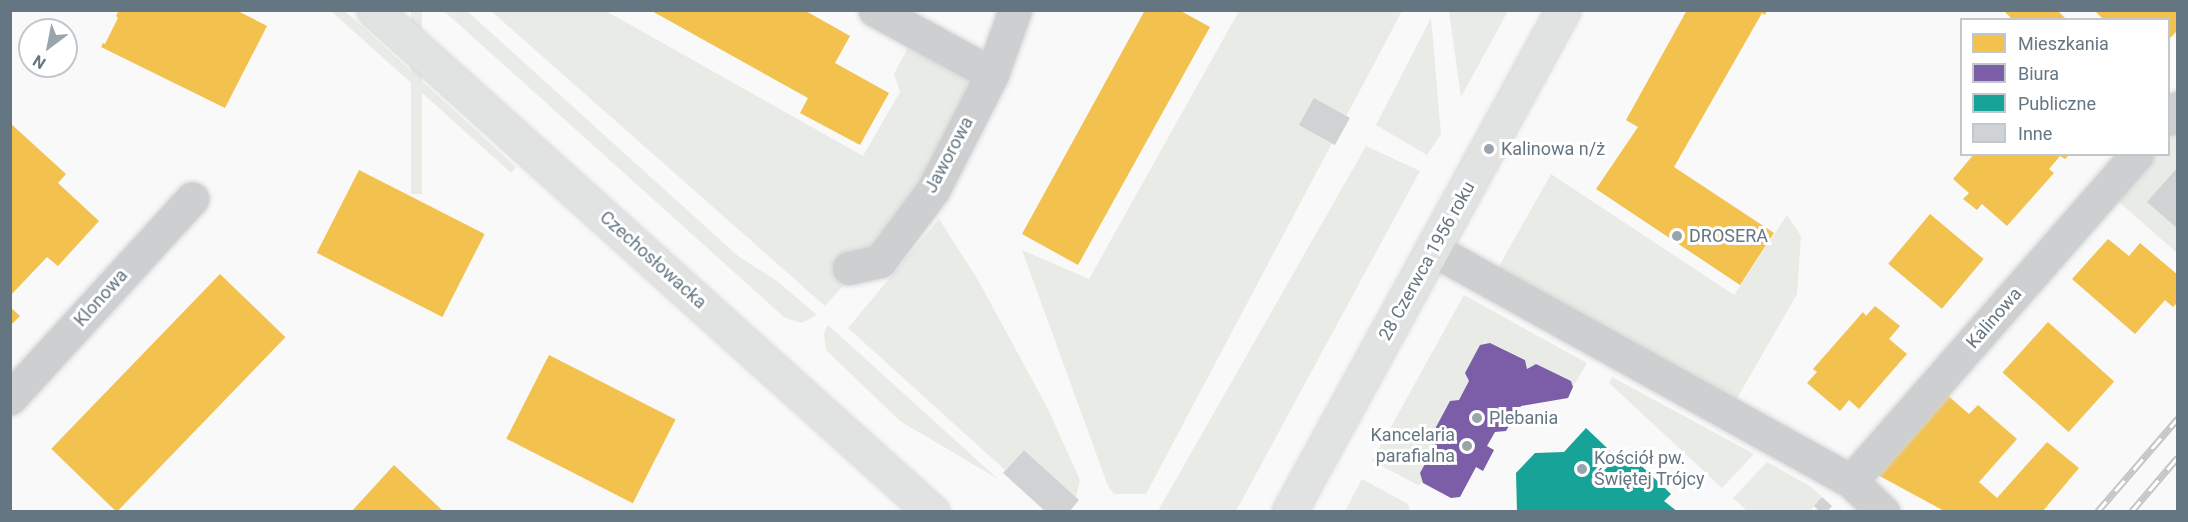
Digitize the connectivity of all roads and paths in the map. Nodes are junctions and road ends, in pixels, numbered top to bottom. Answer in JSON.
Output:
{"nodes":[{"id":1,"x":374,"y":10,"type":"edge"},
{"id":2,"x":875,"y":10,"type":"edge"},
{"id":3,"x":1015,"y":10,"type":"edge"},
{"id":4,"x":1563,"y":10,"type":"edge"},
{"id":5,"x":992,"y":74,"type":"junction"},
{"id":6,"x":2135,"y":156,"type":"edge"},
{"id":7,"x":192,"y":199,"type":"dead end"},
{"id":8,"x":1434,"y":250,"type":"junction"},
{"id":9,"x":849,"y":268,"type":"dead end"},
{"id":10,"x":10,"y":398,"type":"edge"},
{"id":11,"x":1851,"y":481,"type":"junction"},
{"id":12,"x":932,"y":512,"type":"edge"},
{"id":13,"x":1289,"y":512,"type":"edge"},
{"id":14,"x":1883,"y":512,"type":"edge"}],
"edges":[{"from":1,"to":12,"type":"street","name":"Czechosłowacka"},
{"from":2,"to":5,"type":"street"},
{"from":3,"to":5,"type":"street","name":"Jaworowa"},
{"from":4,"to":8,"type":"street","name":"28 Czerwca 1956 roku"},
{"from":5,"to":9,"type":"street","name":"Jaworowa"},
{"from":6,"to":11,"type":"street","name":"Kalinowa"},
{"from":7,"to":10,"type":"street","name":"Klonowa"},
{"from":8,"to":11,"type":"street"},
{"from":8,"to":13,"type":"street","name":"28 Czerwca 1956 roku"},
{"from":11,"to":14,"type":"street"}]}
